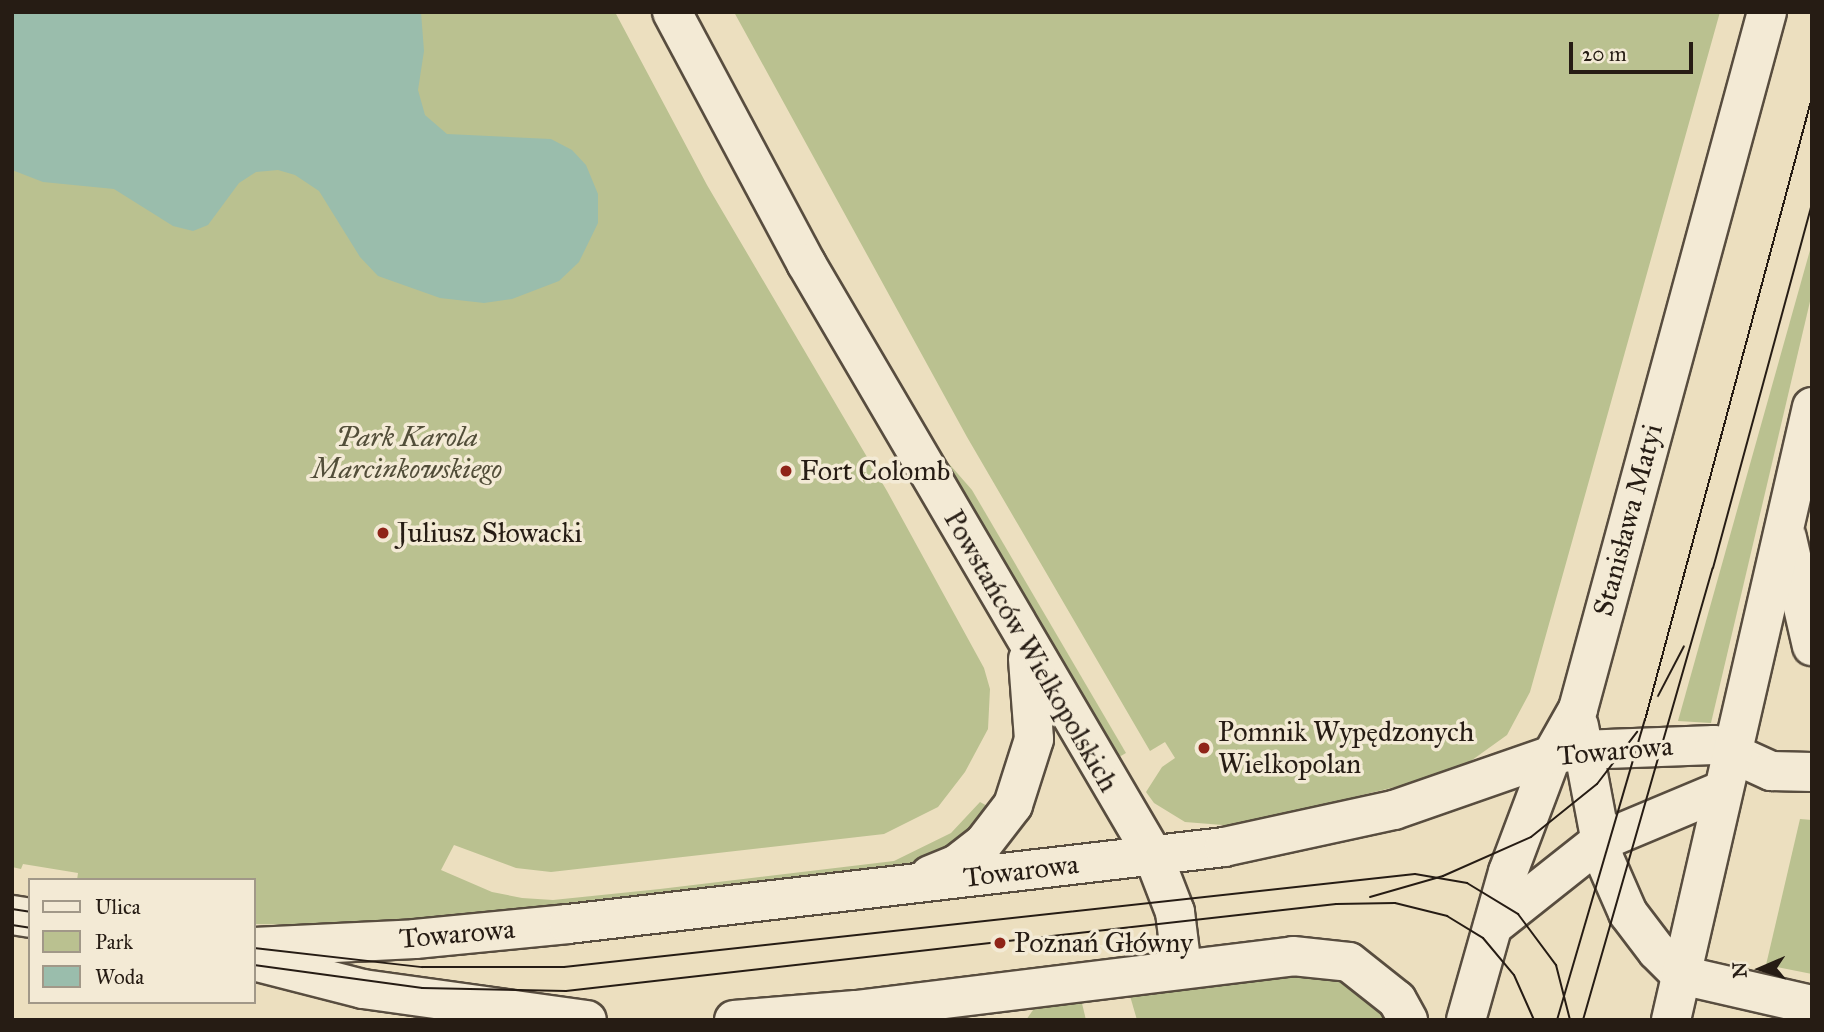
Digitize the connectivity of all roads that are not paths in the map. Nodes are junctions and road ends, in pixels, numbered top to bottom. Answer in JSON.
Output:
{"nodes":[{"id":1,"x":672,"y":12,"type":"edge"},
{"id":2,"x":1767,"y":12,"type":"edge"},
{"id":3,"x":1812,"y":407,"type":"edge"},
{"id":4,"x":1784,"y":525,"type":"junction"},
{"id":5,"x":1020,"y":633,"type":"junction"},
{"id":6,"x":1812,"y":646,"type":"edge"},
{"id":7,"x":1731,"y":750,"type":"junction"},
{"id":8,"x":1566,"y":752,"type":"junction"},
{"id":9,"x":1812,"y":772,"type":"edge"},
{"id":10,"x":1721,"y":791,"type":"junction"},
{"id":11,"x":1599,"y":842,"type":"junction"},
{"id":12,"x":1153,"y":855,"type":"junction"},
{"id":13,"x":888,"y":888,"type":"junction"},
{"id":14,"x":1493,"y":926,"type":"junction"},
{"id":15,"x":256,"y":947,"type":"edge"},
{"id":16,"x":256,"y":962,"type":"edge"},
{"id":17,"x":1182,"y":968,"type":"junction"},
{"id":18,"x":1681,"y":975,"type":"junction"},
{"id":19,"x":1812,"y":1005,"type":"edge"},
{"id":20,"x":587,"y":1020,"type":"edge"},
{"id":21,"x":734,"y":1020,"type":"edge"},
{"id":22,"x":1408,"y":1020,"type":"edge"},
{"id":23,"x":1466,"y":1020,"type":"edge"},
{"id":24,"x":1671,"y":1020,"type":"edge"}],
"edges":[{"from":1,"to":5,"type":"street","name":"Powstańców Wielkopolskich"},
{"from":2,"to":8,"type":"street","name":"Stanisława Matyi"},
{"from":3,"to":4,"type":"street"},
{"from":4,"to":6,"type":"street"},
{"from":4,"to":7,"type":"street"},
{"from":5,"to":12,"type":"street","name":"Powstańców Wielkopolskich"},
{"from":5,"to":13,"type":"street"},
{"from":7,"to":8,"type":"street","name":"Towarowa"},
{"from":7,"to":9,"type":"street","name":"Towarowa"},
{"from":7,"to":10,"type":"street"},
{"from":8,"to":11,"type":"street"},
{"from":8,"to":12,"type":"street","name":"Towarowa"},
{"from":8,"to":14,"type":"street"},
{"from":10,"to":11,"type":"street"},
{"from":10,"to":18,"type":"street"},
{"from":11,"to":14,"type":"street"},
{"from":11,"to":18,"type":"street"},
{"from":12,"to":13,"type":"street","name":"Towarowa"},
{"from":12,"to":17,"type":"street","name":"Powstańców Wielkopolskich"},
{"from":13,"to":15,"type":"street","name":"Towarowa"},
{"from":14,"to":23,"type":"street"},
{"from":16,"to":20,"type":"street","name":"Towarowa"},
{"from":17,"to":21,"type":"street"},
{"from":17,"to":22,"type":"street"},
{"from":18,"to":19,"type":"street"},
{"from":18,"to":24,"type":"street"}]}
